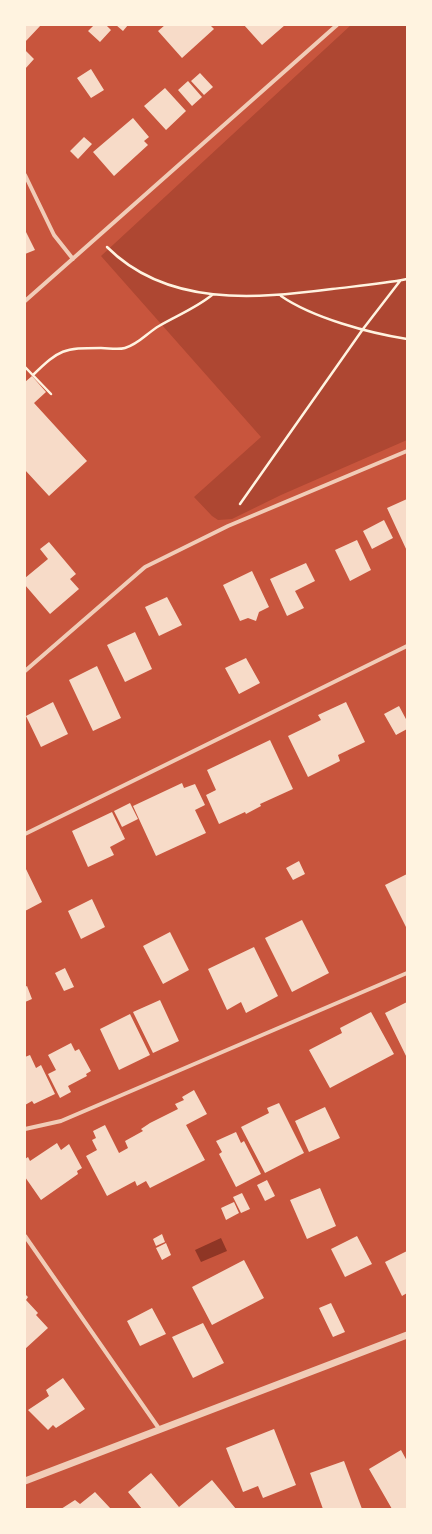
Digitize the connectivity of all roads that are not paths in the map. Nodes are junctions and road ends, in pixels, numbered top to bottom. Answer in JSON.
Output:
{"nodes":[{"id":1,"x":337,"y":25,"type":"edge"},
{"id":2,"x":25,"y":175,"type":"edge"},
{"id":3,"x":73,"y":259,"type":"junction"},
{"id":4,"x":25,"y":301,"type":"edge"},
{"id":5,"x":407,"y":451,"type":"edge"},
{"id":6,"x":407,"y":646,"type":"edge"},
{"id":7,"x":25,"y":671,"type":"edge"},
{"id":8,"x":25,"y":834,"type":"edge"},
{"id":9,"x":407,"y":973,"type":"edge"},
{"id":10,"x":25,"y":1129,"type":"edge"},
{"id":11,"x":25,"y":1236,"type":"edge"},
{"id":12,"x":407,"y":1334,"type":"edge"},
{"id":13,"x":160,"y":1430,"type":"junction"},
{"id":14,"x":25,"y":1480,"type":"edge"}],
"edges":[{"from":1,"to":3,"type":"street"},
{"from":2,"to":3,"type":"street"},
{"from":3,"to":4,"type":"street"},
{"from":5,"to":7,"type":"street"},
{"from":6,"to":8,"type":"street"},
{"from":9,"to":10,"type":"street"},
{"from":11,"to":13,"type":"street"},
{"from":12,"to":13,"type":"street"},
{"from":13,"to":14,"type":"street"}]}
